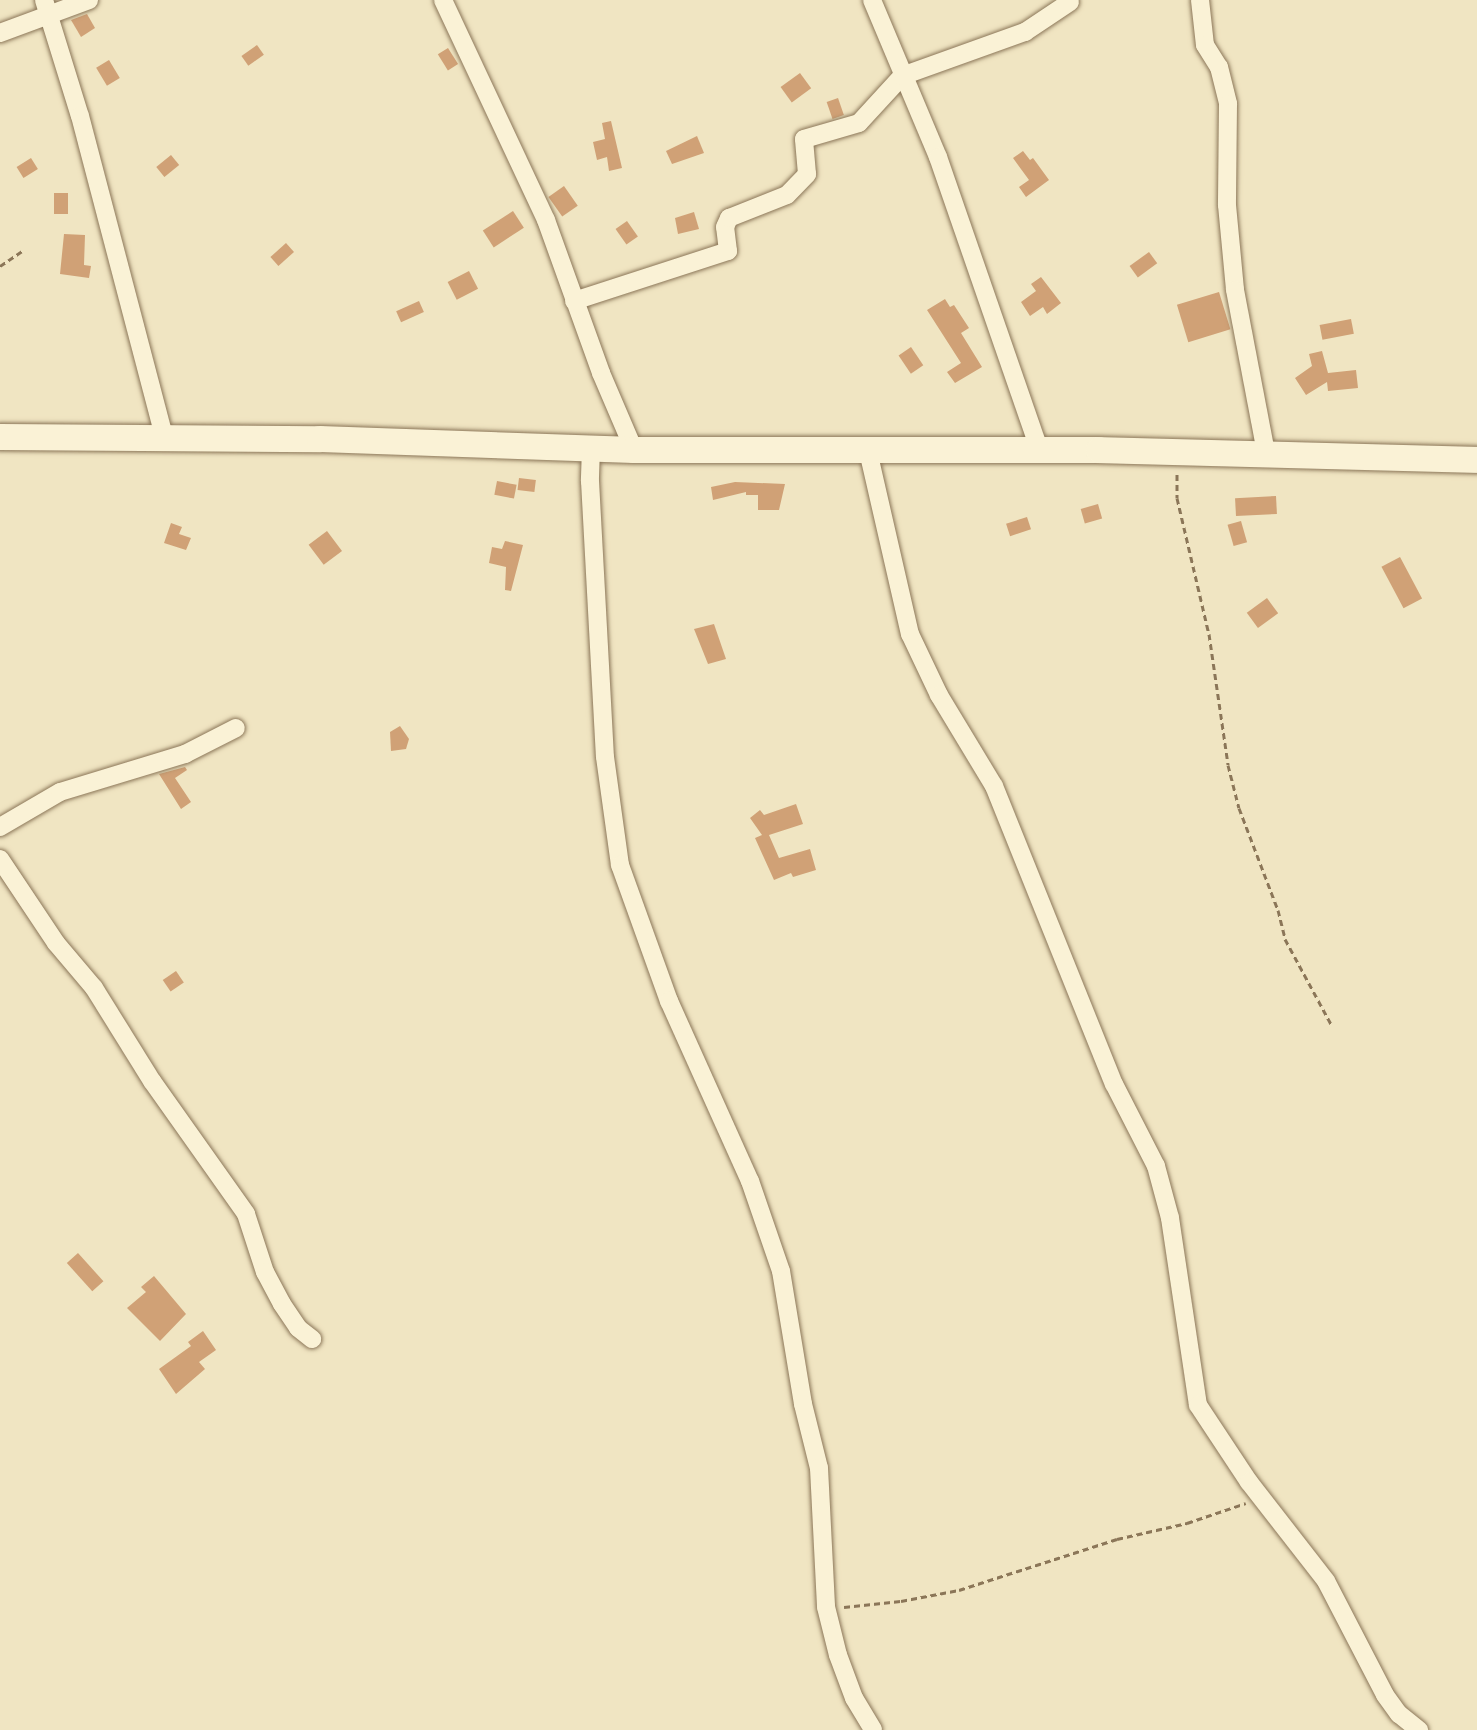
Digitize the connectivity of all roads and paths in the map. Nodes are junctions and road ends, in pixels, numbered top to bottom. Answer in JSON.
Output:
{"nodes":[{"id":1,"x":89,"y":0,"type":"edge"},
{"id":2,"x":443,"y":0,"type":"edge"},
{"id":3,"x":872,"y":0,"type":"edge"},
{"id":4,"x":1200,"y":0,"type":"edge"},
{"id":5,"x":1070,"y":2,"type":"edge"},
{"id":6,"x":46,"y":8,"type":"edge"},
{"id":7,"x":0,"y":33,"type":"edge"},
{"id":8,"x":902,"y":76,"type":"junction"},
{"id":9,"x":24,"y":250,"type":"dead end"},
{"id":10,"x":0,"y":266,"type":"edge"},
{"id":11,"x":574,"y":301,"type":"junction"},
{"id":12,"x":0,"y":437,"type":"edge"},
{"id":13,"x":165,"y":439,"type":"junction"},
{"id":14,"x":591,"y":448,"type":"junction"},
{"id":15,"x":634,"y":450,"type":"junction"},
{"id":16,"x":868,"y":451,"type":"junction"},
{"id":17,"x":1040,"y":451,"type":"junction"},
{"id":18,"x":1266,"y":453,"type":"junction"},
{"id":19,"x":1177,"y":454,"type":"junction"},
{"id":20,"x":1477,"y":460,"type":"edge"},
{"id":21,"x":236,"y":728,"type":"dead end"},
{"id":22,"x":0,"y":827,"type":"edge"},
{"id":23,"x":0,"y":859,"type":"edge"},
{"id":24,"x":1331,"y":1024,"type":"dead end"},
{"id":25,"x":312,"y":1339,"type":"dead end"},
{"id":26,"x":1258,"y":1494,"type":"junction"},
{"id":27,"x":826,"y":1607,"type":"junction"},
{"id":28,"x":873,"y":1730,"type":"edge"},
{"id":29,"x":1419,"y":1730,"type":"edge"}],
"edges":[{"from":1,"to":6,"type":"street"},
{"from":2,"to":11,"type":"street"},
{"from":3,"to":8,"type":"street"},
{"from":4,"to":18,"type":"street"},
{"from":5,"to":8,"type":"street"},
{"from":6,"to":7,"type":"street"},
{"from":6,"to":13,"type":"street"},
{"from":8,"to":11,"type":"street"},
{"from":8,"to":17,"type":"street"},
{"from":9,"to":10,"type":"path"},
{"from":11,"to":15,"type":"street"},
{"from":12,"to":13,"type":"main road"},
{"from":13,"to":14,"type":"main road"},
{"from":14,"to":15,"type":"main road"},
{"from":14,"to":27,"type":"street"},
{"from":15,"to":16,"type":"main road"},
{"from":16,"to":17,"type":"main road"},
{"from":16,"to":26,"type":"street"},
{"from":17,"to":19,"type":"main road"},
{"from":18,"to":19,"type":"main road"},
{"from":18,"to":20,"type":"main road"},
{"from":19,"to":24,"type":"path"},
{"from":21,"to":22,"type":"street"},
{"from":23,"to":25,"type":"street"},
{"from":26,"to":27,"type":"path"},
{"from":26,"to":29,"type":"street"},
{"from":27,"to":28,"type":"street"}]}
